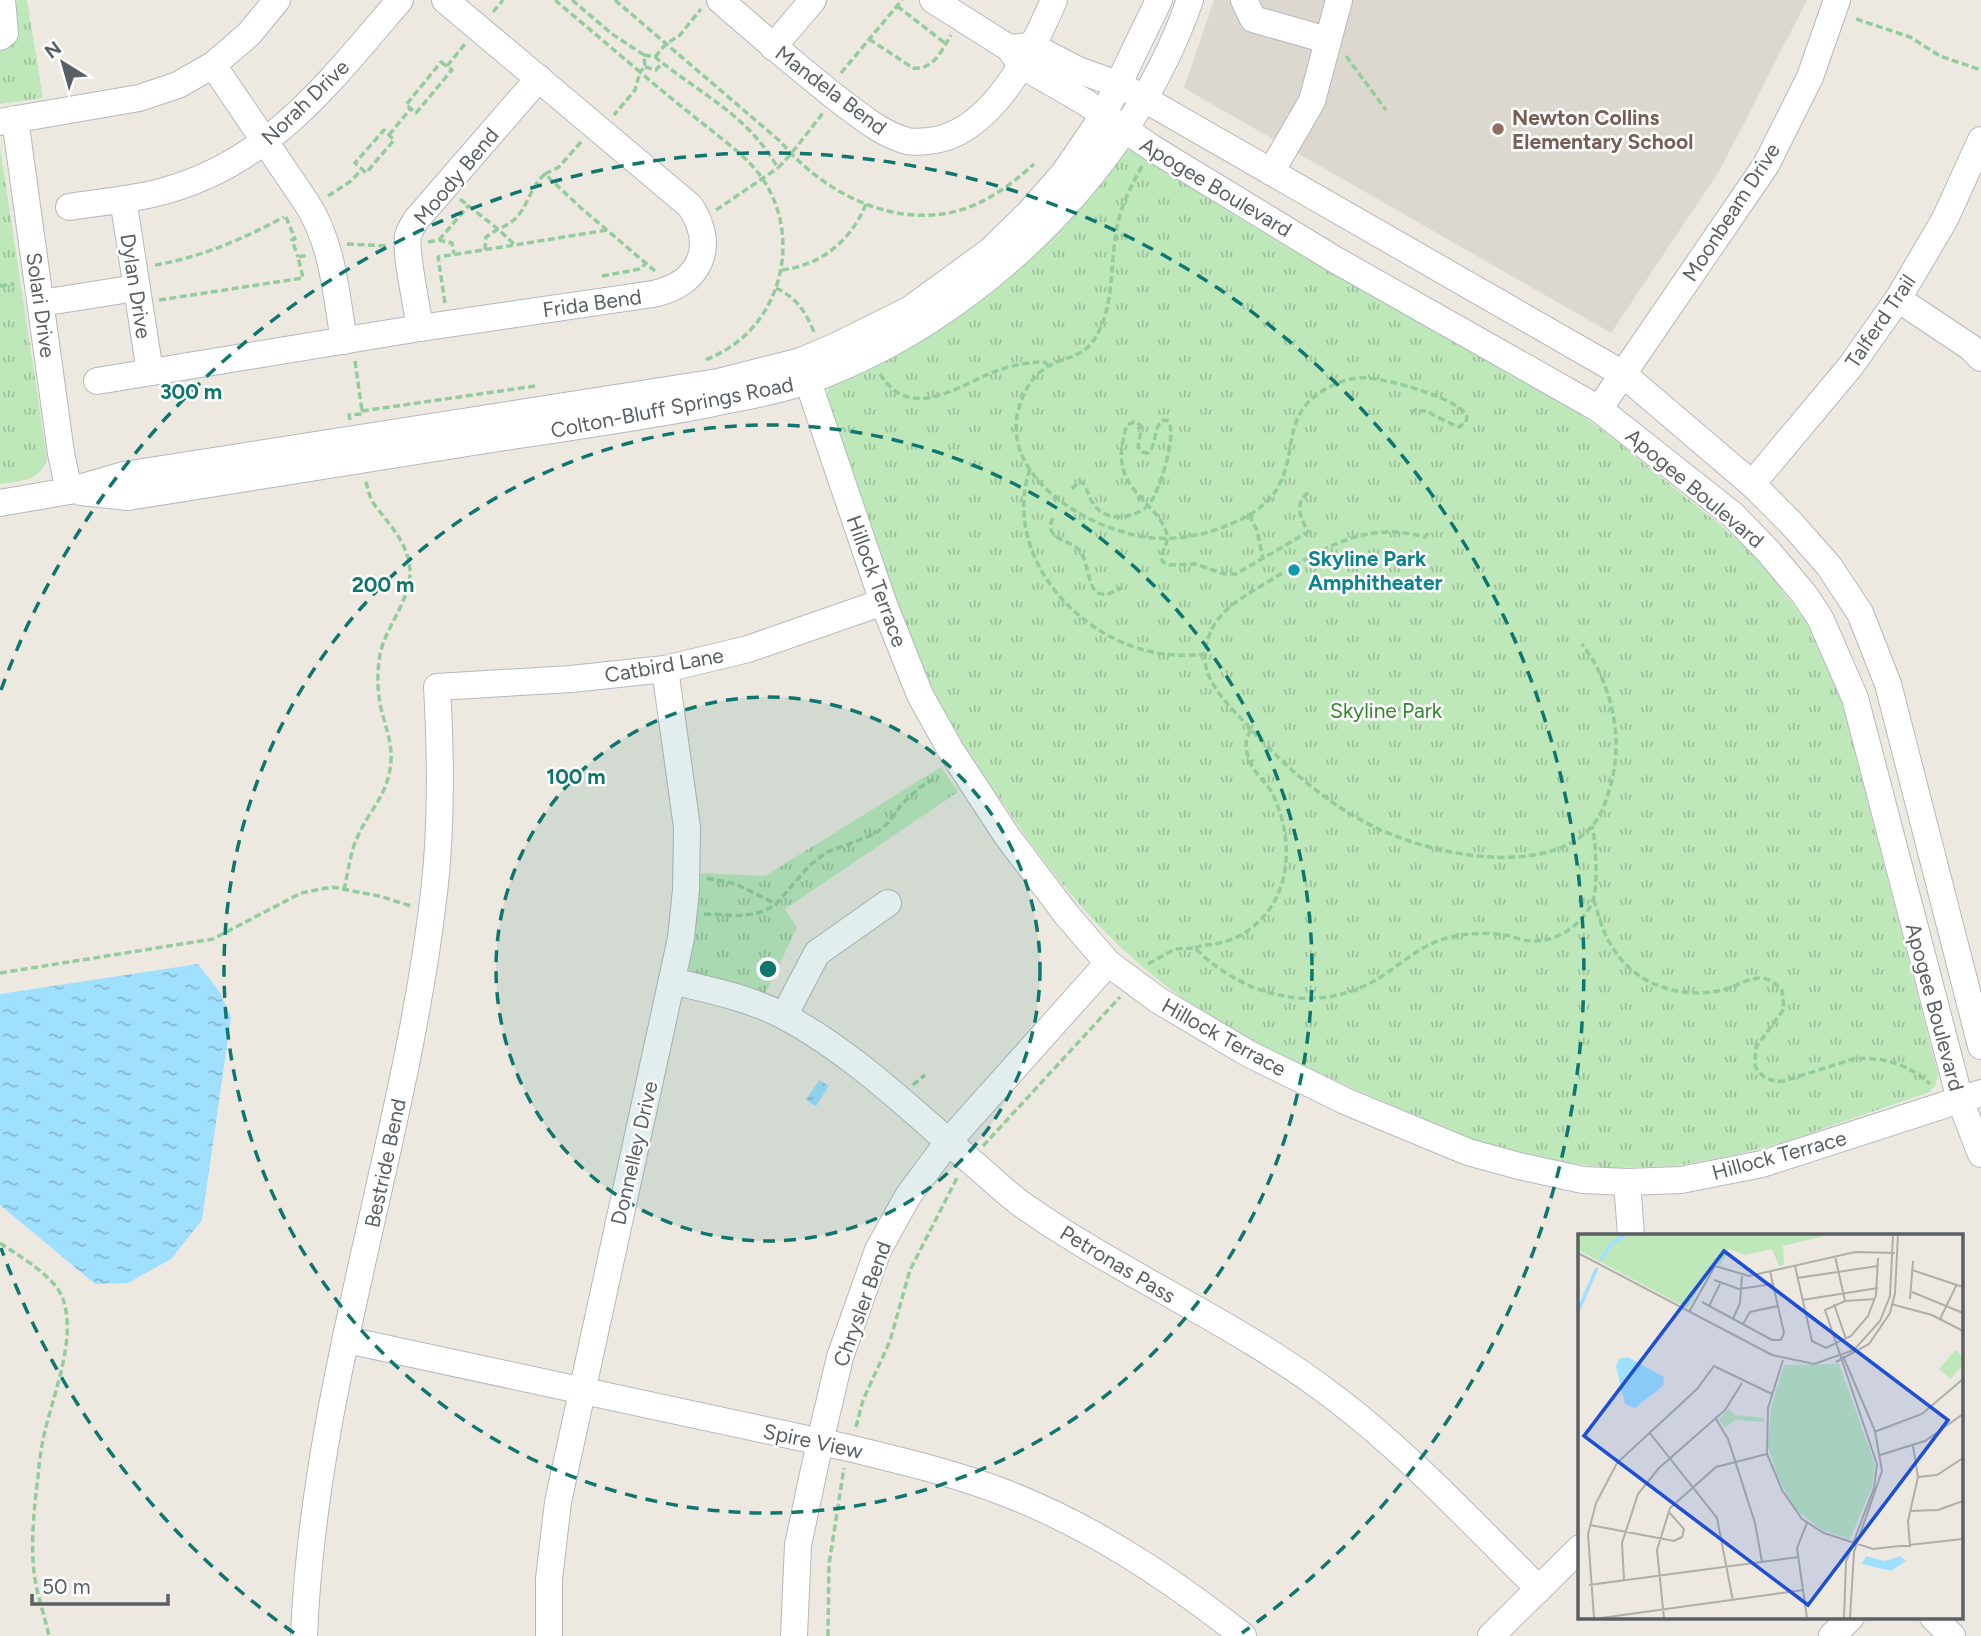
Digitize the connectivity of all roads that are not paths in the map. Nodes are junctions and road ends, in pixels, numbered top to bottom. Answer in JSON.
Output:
{"nodes":[{"id":1,"x":2,"y":0,"type":"edge"},
{"id":2,"x":277,"y":0,"type":"edge"},
{"id":3,"x":400,"y":0,"type":"edge"},
{"id":4,"x":445,"y":0,"type":"edge"},
{"id":5,"x":813,"y":0,"type":"edge"},
{"id":6,"x":933,"y":0,"type":"edge"},
{"id":7,"x":1054,"y":0,"type":"edge"},
{"id":8,"x":1159,"y":0,"type":"edge"},
{"id":9,"x":1189,"y":0,"type":"edge"},
{"id":10,"x":1244,"y":0,"type":"edge"},
{"id":11,"x":1339,"y":0,"type":"edge"},
{"id":12,"x":1837,"y":0,"type":"edge"},
{"id":13,"x":713,"y":1,"type":"edge"},
{"id":14,"x":0,"y":37,"type":"edge"},
{"id":15,"x":1327,"y":40,"type":"junction"},
{"id":16,"x":773,"y":47,"type":"junction"},
{"id":17,"x":1021,"y":53,"type":"junction"},
{"id":18,"x":213,"y":65,"type":"junction"},
{"id":19,"x":539,"y":78,"type":"junction"},
{"id":20,"x":1120,"y":85,"type":"junction"},
{"id":21,"x":1143,"y":99,"type":"junction"},
{"id":22,"x":7,"y":120,"type":"edge"},
{"id":23,"x":1114,"y":123,"type":"junction"},
{"id":24,"x":1981,"y":140,"type":"edge"},
{"id":25,"x":265,"y":142,"type":"junction"},
{"id":26,"x":1271,"y":172,"type":"junction"},
{"id":27,"x":123,"y":199,"type":"junction"},
{"id":28,"x":69,"y":206,"type":"dead end"},
{"id":29,"x":144,"y":285,"type":"junction"},
{"id":30,"x":1898,"y":299,"type":"junction"},
{"id":31,"x":41,"y":303,"type":"junction"},
{"id":32,"x":420,"y":328,"type":"junction"},
{"id":33,"x":349,"y":347,"type":"junction"},
{"id":34,"x":1981,"y":358,"type":"edge"},
{"id":35,"x":804,"y":371,"type":"junction"},
{"id":36,"x":149,"y":372,"type":"junction"},
{"id":37,"x":1623,"y":374,"type":"junction"},
{"id":38,"x":97,"y":381,"type":"dead end"},
{"id":39,"x":1599,"y":409,"type":"junction"},
{"id":40,"x":1752,"y":484,"type":"junction"},
{"id":41,"x":69,"y":491,"type":"junction"},
{"id":42,"x":0,"y":503,"type":"edge"},
{"id":43,"x":883,"y":602,"type":"junction"},
{"id":44,"x":665,"y":669,"type":"junction"},
{"id":45,"x":437,"y":687,"type":"joint"},
{"id":46,"x":888,"y":903,"type":"dead end"},
{"id":47,"x":1108,"y":963,"type":"junction"},
{"id":48,"x":672,"y":981,"type":"junction"},
{"id":49,"x":783,"y":1016,"type":"junction"},
{"id":50,"x":1981,"y":1046,"type":"edge"},
{"id":51,"x":1970,"y":1097,"type":"edge"},
{"id":52,"x":948,"y":1142,"type":"junction"},
{"id":53,"x":1981,"y":1154,"type":"edge"},
{"id":54,"x":1627,"y":1182,"type":"junction"},
{"id":55,"x":1631,"y":1234,"type":"edge"},
{"id":56,"x":347,"y":1340,"type":"junction"},
{"id":57,"x":580,"y":1392,"type":"junction"},
{"id":58,"x":820,"y":1442,"type":"junction"},
{"id":59,"x":1578,"y":1550,"type":"edge"},
{"id":60,"x":1539,"y":1589,"type":"junction"},
{"id":61,"x":1850,"y":1618,"type":"edge"},
{"id":62,"x":1934,"y":1618,"type":"edge"},
{"id":63,"x":304,"y":1636,"type":"edge"},
{"id":64,"x":548,"y":1636,"type":"edge"},
{"id":65,"x":794,"y":1636,"type":"edge"},
{"id":66,"x":1243,"y":1636,"type":"edge"},
{"id":67,"x":1491,"y":1636,"type":"edge"},
{"id":68,"x":1832,"y":1636,"type":"edge"},
{"id":69,"x":1952,"y":1636,"type":"edge"}],
"edges":[{"from":1,"to":14,"type":"street"},
{"from":2,"to":18,"type":"street"},
{"from":3,"to":25,"type":"street","name":"Norah Drive"},
{"from":4,"to":19,"type":"street"},
{"from":5,"to":16,"type":"street"},
{"from":6,"to":17,"type":"street"},
{"from":7,"to":17,"type":"street","name":"Mandela Bend"},
{"from":8,"to":20,"type":"street","name":"Colton-Bluff Springs Road"},
{"from":9,"to":21,"type":"street","name":"Colton-Bluff Springs Road"},
{"from":10,"to":15,"type":"street"},
{"from":11,"to":15,"type":"street"},
{"from":12,"to":37,"type":"street","name":"Moonbeam Drive"},
{"from":13,"to":16,"type":"street","name":"Mandela Bend"},
{"from":15,"to":26,"type":"street"},
{"from":16,"to":17,"type":"street","name":"Mandela Bend"},
{"from":17,"to":20,"type":"street","name":"Apogee Boulevard"},
{"from":17,"to":23,"type":"street","name":"Apogee Boulevard"},
{"from":18,"to":22,"type":"street"},
{"from":18,"to":25,"type":"street"},
{"from":19,"to":32,"type":"street","name":"Moody Bend"},
{"from":19,"to":32,"type":"street","name":"Frida Bend"},
{"from":20,"to":21,"type":"street","name":"Apogee Boulevard"},
{"from":20,"to":23,"type":"street","name":"Colton-Bluff Springs Road"},
{"from":21,"to":23,"type":"street","name":"Colton-Bluff Springs Road"},
{"from":21,"to":26,"type":"street","name":"Apogee Boulevard"},
{"from":22,"to":31,"type":"street","name":"Solari Drive"},
{"from":23,"to":35,"type":"street","name":"Colton-Bluff Springs Road"},
{"from":23,"to":39,"type":"street","name":"Apogee Boulevard"},
{"from":24,"to":30,"type":"street","name":"Talferd Trail"},
{"from":25,"to":27,"type":"street","name":"Norah Drive"},
{"from":25,"to":33,"type":"street"},
{"from":26,"to":37,"type":"street","name":"Apogee Boulevard"},
{"from":27,"to":28,"type":"street","name":"Norah Drive"},
{"from":27,"to":29,"type":"street","name":"Dylan Drive"},
{"from":29,"to":31,"type":"street"},
{"from":29,"to":36,"type":"street","name":"Dylan Drive"},
{"from":30,"to":34,"type":"street"},
{"from":30,"to":40,"type":"street","name":"Talferd Trail"},
{"from":31,"to":41,"type":"street","name":"Solari Drive"},
{"from":32,"to":33,"type":"street","name":"Frida Bend"},
{"from":33,"to":36,"type":"street","name":"Frida Bend"},
{"from":35,"to":41,"type":"street","name":"Colton-Bluff Springs Road"},
{"from":35,"to":43,"type":"street","name":"Hillock Terrace"},
{"from":36,"to":38,"type":"street","name":"Frida Bend"},
{"from":37,"to":39,"type":"street","name":"Moonbeam Drive"},
{"from":37,"to":40,"type":"street","name":"Apogee Boulevard"},
{"from":39,"to":51,"type":"street","name":"Apogee Boulevard"},
{"from":40,"to":50,"type":"street","name":"Apogee Boulevard"},
{"from":41,"to":42,"type":"street","name":"Colton-Bluff Springs Road"},
{"from":43,"to":44,"type":"street","name":"Catbird Lane"},
{"from":43,"to":47,"type":"street","name":"Hillock Terrace"},
{"from":44,"to":45,"type":"street","name":"Catbird Lane"},
{"from":44,"to":48,"type":"street","name":"Donnelley Drive"},
{"from":45,"to":56,"type":"street","name":"Bestride Bend"},
{"from":46,"to":49,"type":"street"},
{"from":47,"to":52,"type":"street","name":"Chrysler Bend"},
{"from":47,"to":54,"type":"street","name":"Hillock Terrace"},
{"from":48,"to":49,"type":"street","name":"Petronas Pass"},
{"from":48,"to":57,"type":"street","name":"Donnelley Drive"},
{"from":49,"to":52,"type":"street","name":"Petronas Pass"},
{"from":51,"to":53,"type":"street","name":"Apogee Boulevard"},
{"from":51,"to":54,"type":"street","name":"Hillock Terrace"},
{"from":52,"to":58,"type":"street","name":"Chrysler Bend"},
{"from":52,"to":60,"type":"street","name":"Petronas Pass"},
{"from":54,"to":55,"type":"street"},
{"from":56,"to":57,"type":"street","name":"Spire View"},
{"from":56,"to":63,"type":"street","name":"Bestride Bend"},
{"from":57,"to":58,"type":"street","name":"Spire View"},
{"from":57,"to":64,"type":"street","name":"Donnelley Drive"},
{"from":58,"to":65,"type":"street","name":"Chrysler Bend"},
{"from":58,"to":66,"type":"street","name":"Spire View"},
{"from":59,"to":60,"type":"street"},
{"from":60,"to":67,"type":"street"},
{"from":61,"to":68,"type":"street"},
{"from":62,"to":69,"type":"street"}]}
